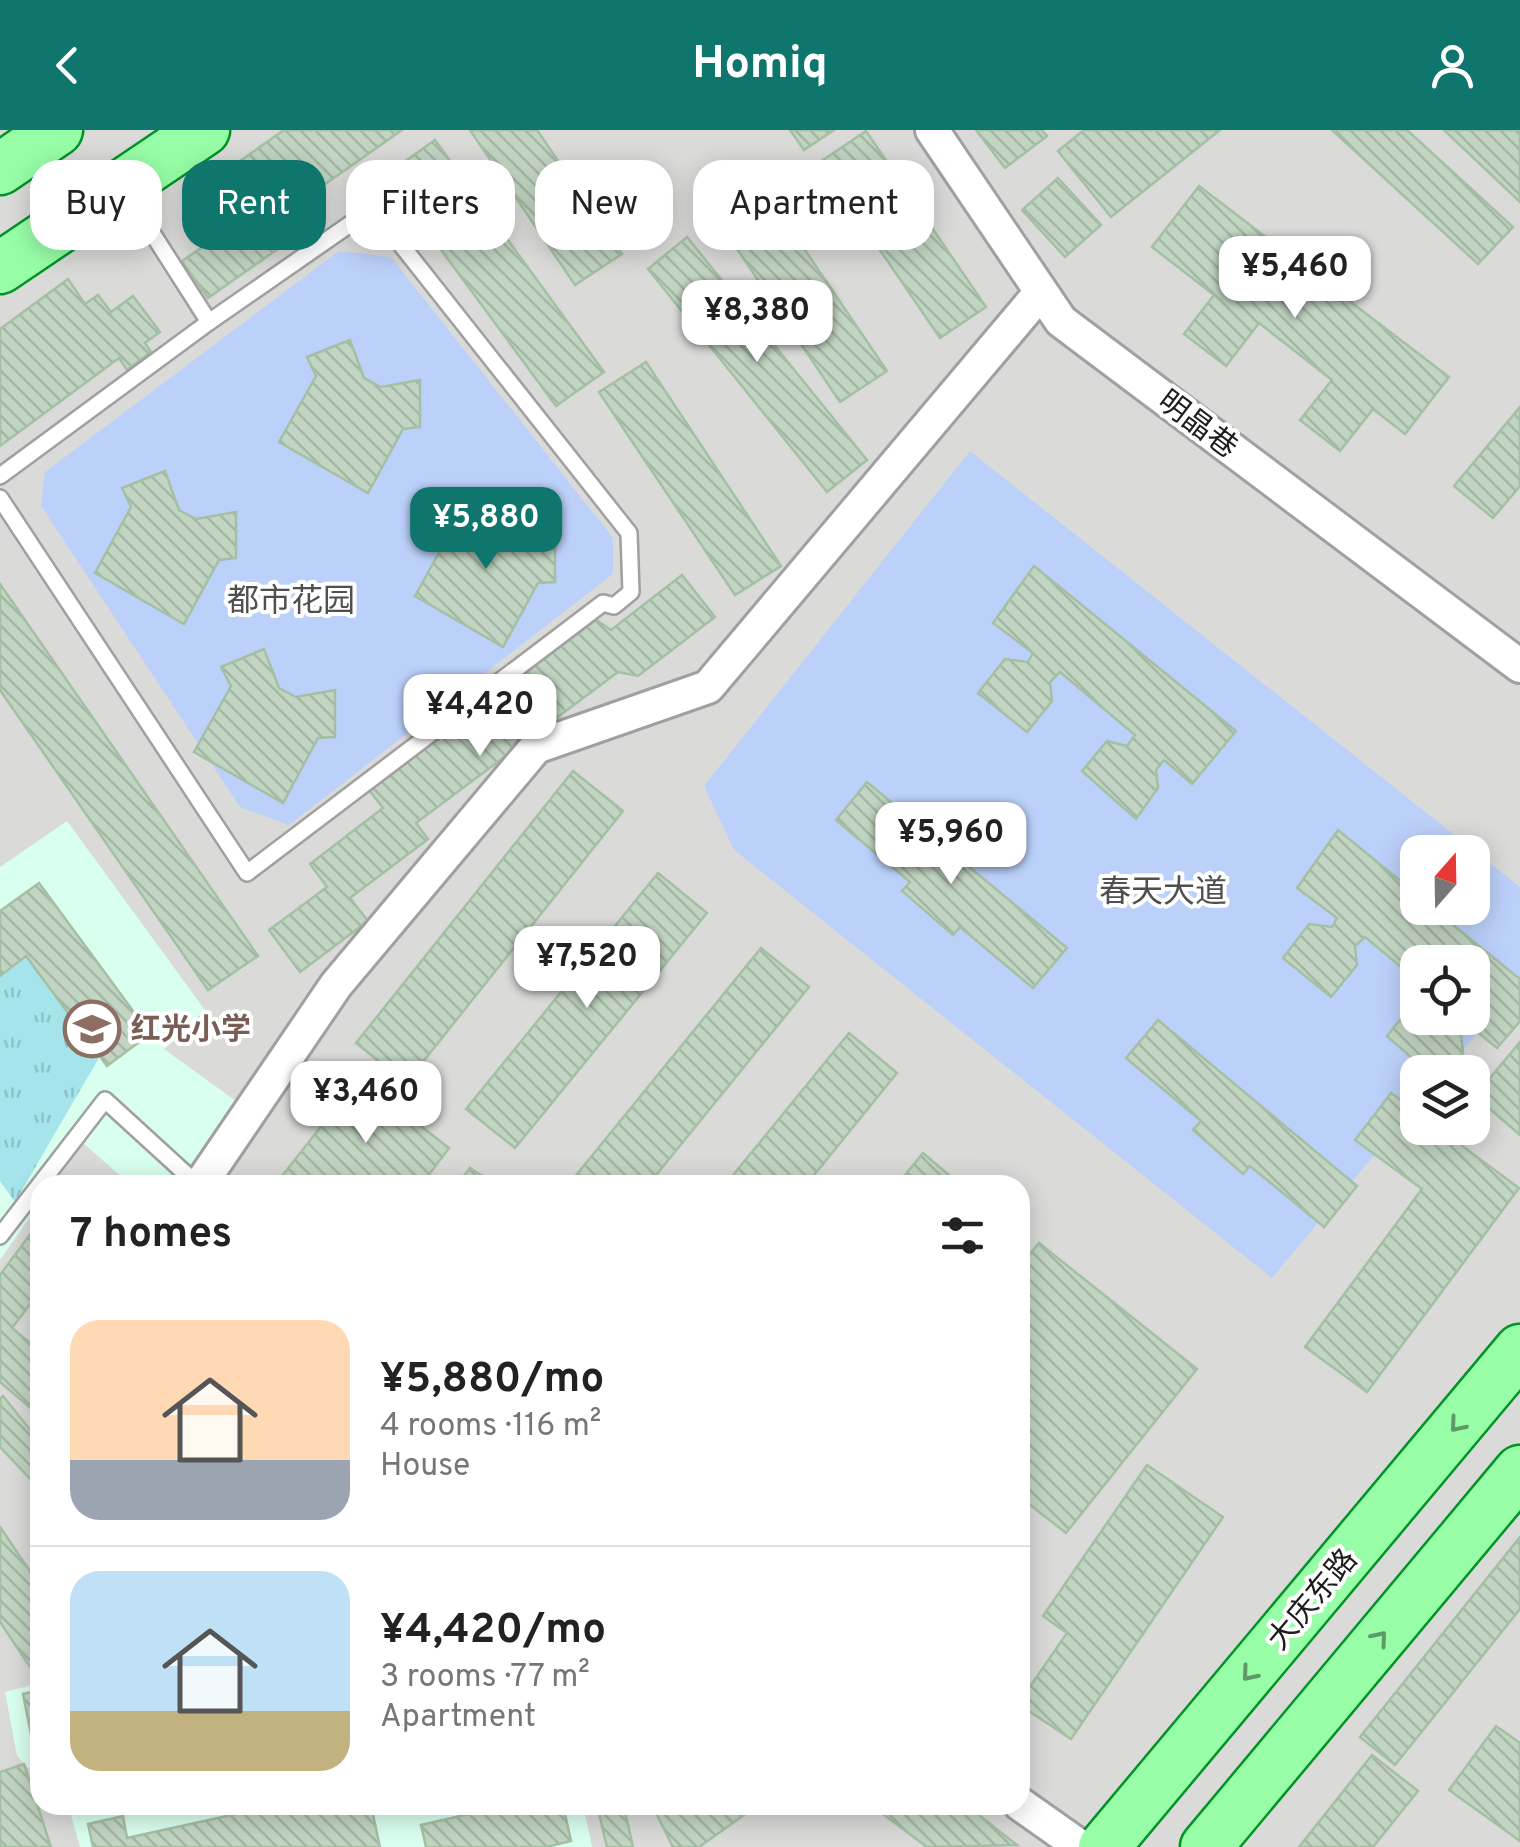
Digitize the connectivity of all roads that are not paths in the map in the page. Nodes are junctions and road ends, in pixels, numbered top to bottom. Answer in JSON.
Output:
{"nodes":[{"id":1,"x":204,"y":130,"type":"edge"},
{"id":2,"x":932,"y":130,"type":"edge"},
{"id":3,"x":160,"y":160,"type":"edge"},
{"id":4,"x":30,"y":248,"type":"edge"},
{"id":5,"x":162,"y":249,"type":"edge"},
{"id":6,"x":0,"y":268,"type":"edge"},
{"id":7,"x":1041,"y":292,"type":"junction"},
{"id":8,"x":209,"y":322,"type":"junction"},
{"id":9,"x":0,"y":476,"type":"edge"},
{"id":10,"x":0,"y":498,"type":"edge"},
{"id":11,"x":1520,"y":666,"type":"edge"},
{"id":12,"x":47,"y":1175,"type":"edge"},
{"id":13,"x":188,"y":1175,"type":"edge"},
{"id":14,"x":206,"y":1175,"type":"edge"},
{"id":15,"x":30,"y":1197,"type":"edge"},
{"id":16,"x":0,"y":1236,"type":"edge"},
{"id":17,"x":1520,"y":1350,"type":"edge"},
{"id":18,"x":1517,"y":1480,"type":"edge"},
{"id":19,"x":1030,"y":1811,"type":"edge"},
{"id":20,"x":1081,"y":1847,"type":"edge"},
{"id":21,"x":1104,"y":1847,"type":"edge"},
{"id":22,"x":1206,"y":1847,"type":"edge"}],
"edges":[{"from":1,"to":3,"type":"main road"},
{"from":2,"to":7,"type":"street","name":"明晶巷"},
{"from":4,"to":6,"type":"main road"},
{"from":5,"to":8,"type":"lane"},
{"from":7,"to":11,"type":"street","name":"明晶巷"},
{"from":7,"to":14,"type":"street"},
{"from":8,"to":9,"type":"lane"},
{"from":8,"to":10,"type":"lane"},
{"from":12,"to":13,"type":"lane"},
{"from":15,"to":16,"type":"lane"},
{"from":17,"to":21,"type":"main road","name":"大庆东路","one_way":true},
{"from":22,"to":18,"type":"main road","one_way":true},
{"from":19,"to":20,"type":"street"}]}
